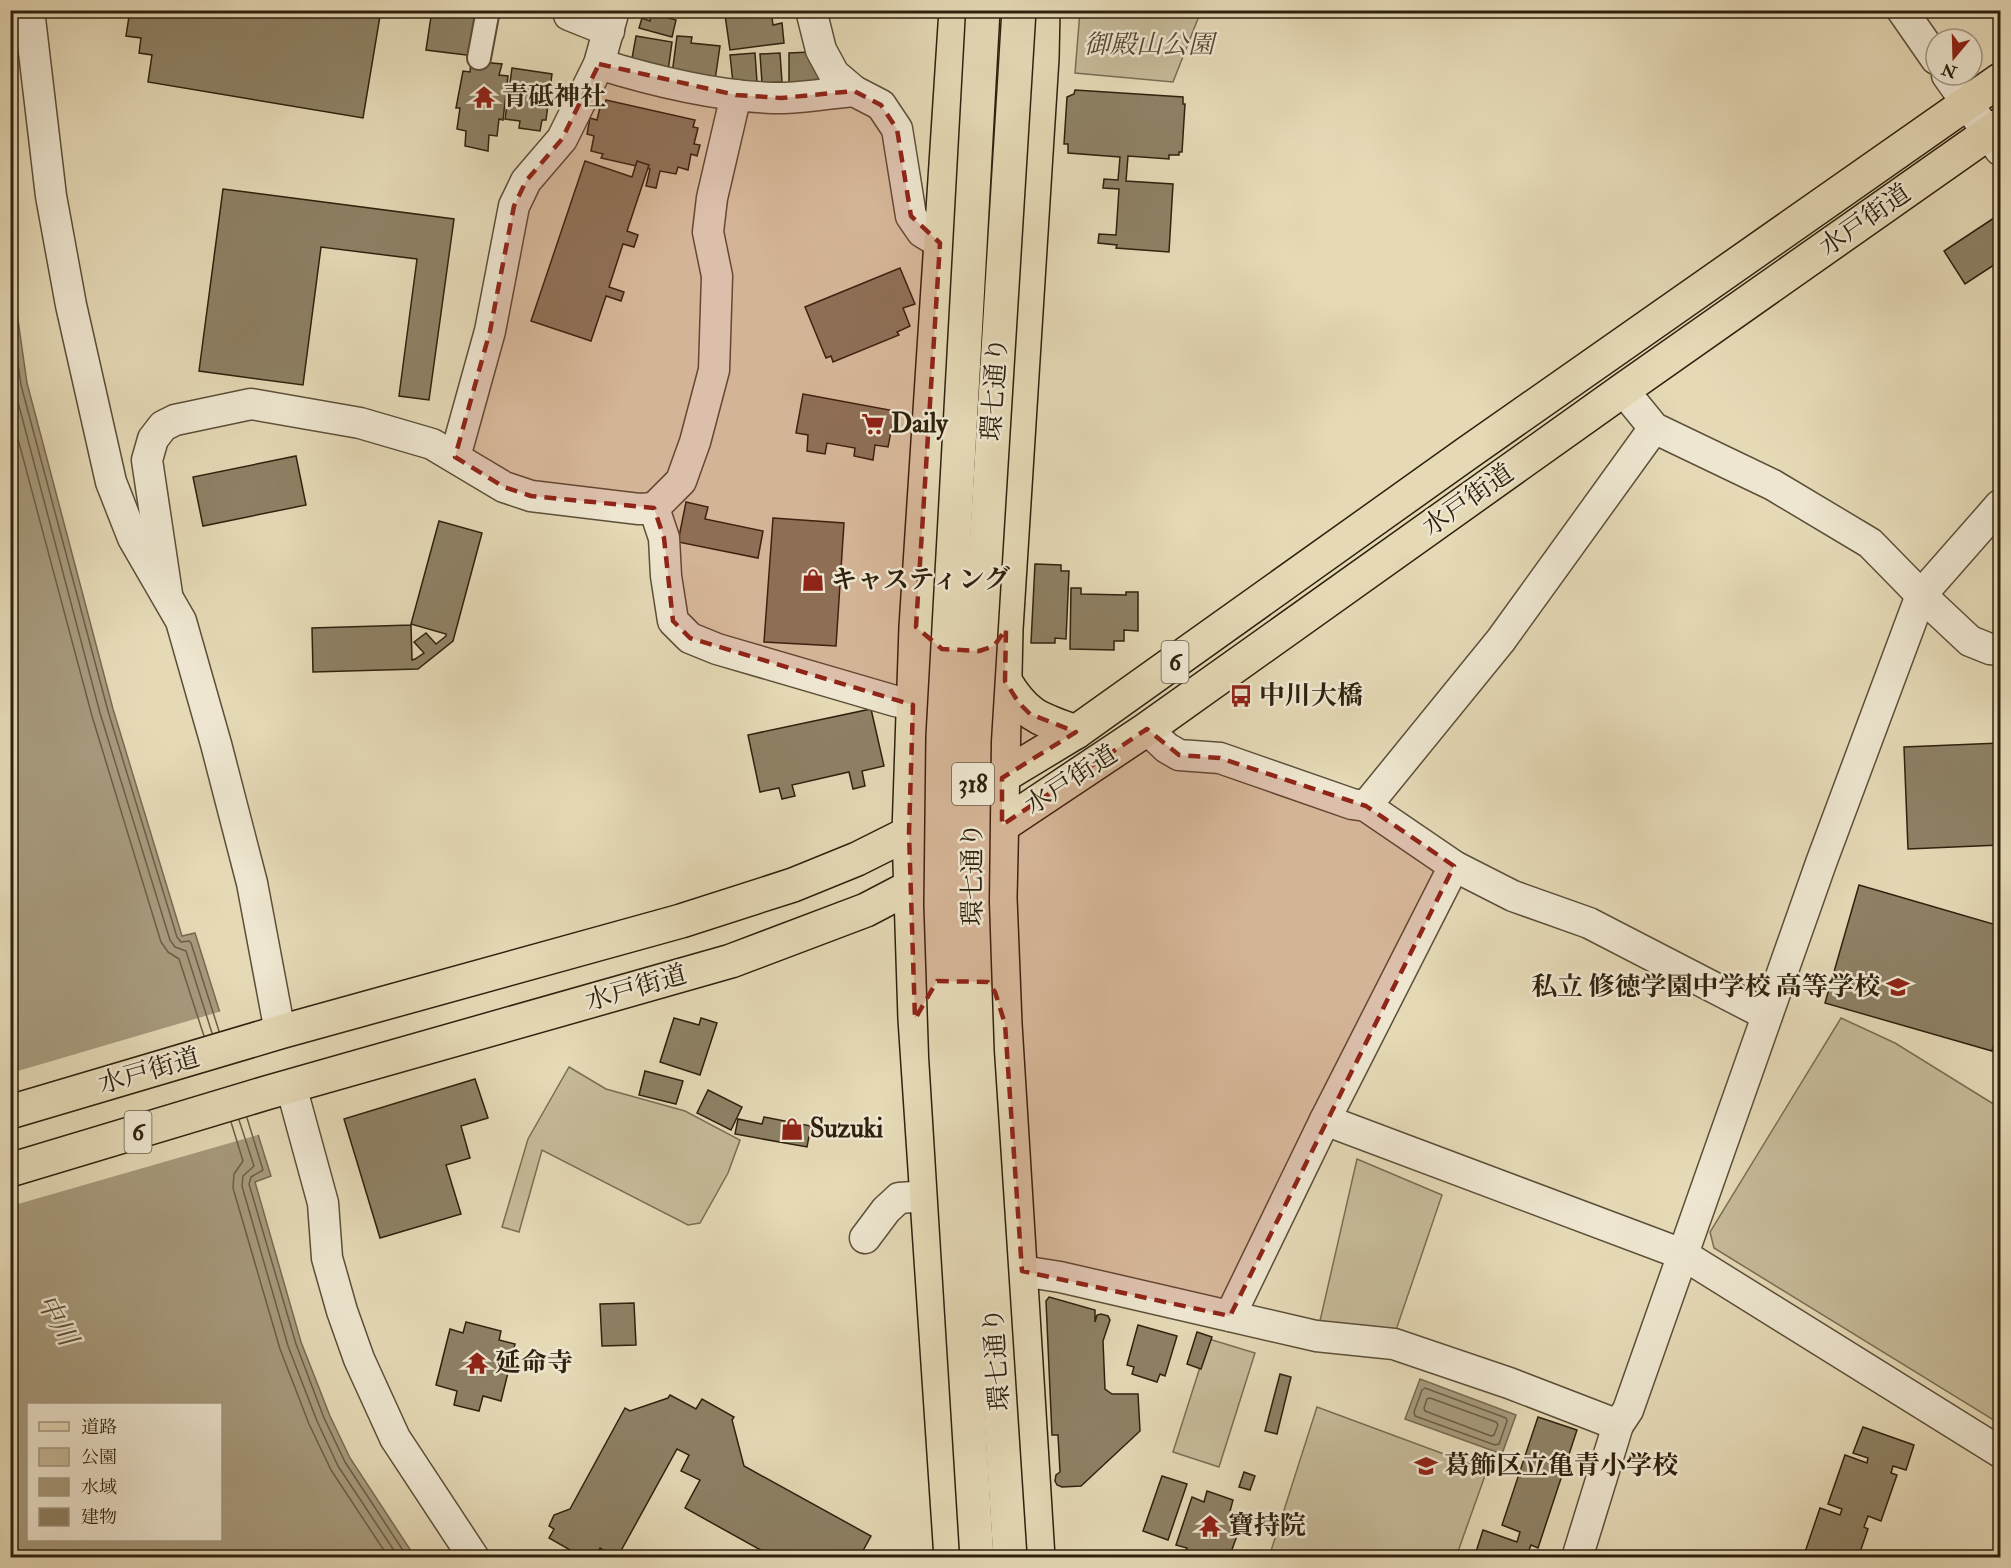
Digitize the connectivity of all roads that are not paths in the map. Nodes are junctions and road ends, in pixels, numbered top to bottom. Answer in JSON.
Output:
{"nodes":[{"id":1,"x":29,"y":10,"type":"edge"},
{"id":2,"x":488,"y":10,"type":"edge"},
{"id":3,"x":568,"y":10,"type":"edge"},
{"id":4,"x":811,"y":10,"type":"edge"},
{"id":5,"x":956,"y":10,"type":"edge"},
{"id":6,"x":983,"y":10,"type":"edge"},
{"id":7,"x":1019,"y":10,"type":"edge"},
{"id":8,"x":1042,"y":10,"type":"edge"},
{"id":9,"x":1902,"y":10,"type":"edge"},
{"id":10,"x":611,"y":21,"type":"edge"},
{"id":11,"x":1924,"y":42,"type":"edge"},
{"id":12,"x":479,"y":58,"type":"dead end"},
{"id":13,"x":599,"y":64,"type":"junction"},
{"id":14,"x":2001,"y":80,"type":"edge"},
{"id":15,"x":1955,"y":87,"type":"edge"},
{"id":16,"x":854,"y":91,"type":"junction"},
{"id":17,"x":736,"y":95,"type":"junction"},
{"id":18,"x":1967,"y":105,"type":"junction"},
{"id":19,"x":1997,"y":136,"type":"edge"},
{"id":20,"x":940,"y":243,"type":"junction"},
{"id":21,"x":1623,"y":390,"type":"junction"},
{"id":22,"x":1654,"y":428,"type":"junction"},
{"id":23,"x":455,"y":457,"type":"junction"},
{"id":24,"x":2001,"y":505,"type":"edge"},
{"id":25,"x":654,"y":508,"type":"junction"},
{"id":26,"x":167,"y":594,"type":"junction"},
{"id":27,"x":1921,"y":595,"type":"junction"},
{"id":28,"x":916,"y":627,"type":"junction"},
{"id":29,"x":1006,"y":629,"type":"junction"},
{"id":30,"x":2001,"y":650,"type":"edge"},
{"id":31,"x":1005,"y":681,"type":"junction"},
{"id":32,"x":913,"y":705,"type":"junction"},
{"id":33,"x":1147,"y":729,"type":"junction"},
{"id":34,"x":1076,"y":732,"type":"junction"},
{"id":35,"x":1002,"y":777,"type":"junction"},
{"id":36,"x":1366,"y":806,"type":"junction"},
{"id":37,"x":1002,"y":825,"type":"junction"},
{"id":38,"x":909,"y":833,"type":"junction"},
{"id":39,"x":1454,"y":867,"type":"junction"},
{"id":40,"x":910,"y":887,"type":"junction"},
{"id":41,"x":1767,"y":1016,"type":"junction"},
{"id":42,"x":915,"y":1019,"type":"junction"},
{"id":43,"x":1005,"y":1024,"type":"junction"},
{"id":44,"x":265,"y":1037,"type":"junction"},
{"id":45,"x":278,"y":1090,"type":"junction"},
{"id":46,"x":10,"y":1112,"type":"edge"},
{"id":47,"x":1325,"y":1120,"type":"junction"},
{"id":48,"x":10,"y":1170,"type":"edge"},
{"id":49,"x":928,"y":1196,"type":"junction"},
{"id":50,"x":864,"y":1238,"type":"dead end"},
{"id":51,"x":1682,"y":1254,"type":"junction"},
{"id":52,"x":1022,"y":1271,"type":"junction"},
{"id":53,"x":1230,"y":1316,"type":"junction"},
{"id":54,"x":1618,"y":1425,"type":"junction"},
{"id":55,"x":2001,"y":1452,"type":"edge"},
{"id":56,"x":474,"y":1557,"type":"edge"},
{"id":57,"x":951,"y":1557,"type":"edge"},
{"id":58,"x":977,"y":1557,"type":"edge"},
{"id":59,"x":1010,"y":1557,"type":"edge"},
{"id":60,"x":1038,"y":1557,"type":"edge"},
{"id":61,"x":1577,"y":1557,"type":"edge"}],
"edges":[{"from":1,"to":26,"type":"street"},
{"from":2,"to":12,"type":"street"},
{"from":3,"to":10,"type":"street"},
{"from":4,"to":16,"type":"street"},
{"from":5,"to":20,"type":"main road"},
{"from":6,"to":58,"type":"main road","name":"環七通り","number":"318","bridge":true},
{"from":7,"to":59,"type":"main road","name":"環七通り","number":"318","bridge":true},
{"from":8,"to":29,"type":"main road"},
{"from":9,"to":11,"type":"street"},
{"from":10,"to":13,"type":"street"},
{"from":13,"to":17,"type":"street"},
{"from":13,"to":23,"type":"street"},
{"from":14,"to":18,"type":"main road","name":"水戸街道","number":"6"},
{"from":15,"to":18,"type":"street"},
{"from":16,"to":17,"type":"street"},
{"from":16,"to":20,"type":"street"},
{"from":17,"to":25,"type":"street"},
{"from":18,"to":19,"type":"street"},
{"from":18,"to":34,"type":"main road","name":"水戸街道","number":"6"},
{"from":19,"to":21,"type":"main road","name":"水戸街道","number":"6"},
{"from":20,"to":28,"type":"main road"},
{"from":21,"to":22,"type":"street"},
{"from":21,"to":33,"type":"main road","name":"水戸街道","number":"6"},
{"from":22,"to":27,"type":"street"},
{"from":22,"to":36,"type":"street"},
{"from":23,"to":25,"type":"street"},
{"from":23,"to":26,"type":"street"},
{"from":24,"to":27,"type":"street"},
{"from":25,"to":32,"type":"street"},
{"from":26,"to":44,"type":"street"},
{"from":27,"to":30,"type":"street"},
{"from":27,"to":41,"type":"street"},
{"from":28,"to":29,"type":"main road"},
{"from":28,"to":32,"type":"main road"},
{"from":29,"to":31,"type":"main road"},
{"from":31,"to":34,"type":"main road"},
{"from":31,"to":35,"type":"main road"},
{"from":32,"to":38,"type":"main road"},
{"from":33,"to":36,"type":"street"},
{"from":33,"to":37,"type":"main road","name":"水戸街道","number":"6"},
{"from":34,"to":35,"type":"main road","name":"水戸街道","number":"6"},
{"from":35,"to":37,"type":"main road"},
{"from":35,"to":38,"type":"main road","name":"水戸街道","number":"6"},
{"from":36,"to":39,"type":"street"},
{"from":37,"to":40,"type":"main road","name":"水戸街道","number":"6"},
{"from":37,"to":43,"type":"main road"},
{"from":38,"to":40,"type":"main road"},
{"from":38,"to":44,"type":"main road","name":"水戸街道","number":"6"},
{"from":39,"to":41,"type":"street"},
{"from":39,"to":47,"type":"street"},
{"from":40,"to":42,"type":"main road"},
{"from":40,"to":45,"type":"main road","name":"水戸街道","number":"6"},
{"from":41,"to":51,"type":"street"},
{"from":42,"to":43,"type":"main road"},
{"from":42,"to":49,"type":"main road"},
{"from":43,"to":52,"type":"main road"},
{"from":44,"to":46,"type":"main road","name":"水戸街道","number":"6"},
{"from":45,"to":48,"type":"main road","name":"水戸街道","number":"6"},
{"from":45,"to":56,"type":"street"},
{"from":47,"to":51,"type":"street"},
{"from":47,"to":53,"type":"street"},
{"from":49,"to":50,"type":"street"},
{"from":49,"to":57,"type":"main road"},
{"from":51,"to":54,"type":"street"},
{"from":51,"to":55,"type":"street"},
{"from":52,"to":53,"type":"street"},
{"from":52,"to":60,"type":"main road"},
{"from":53,"to":54,"type":"street"},
{"from":54,"to":61,"type":"street"}]}
